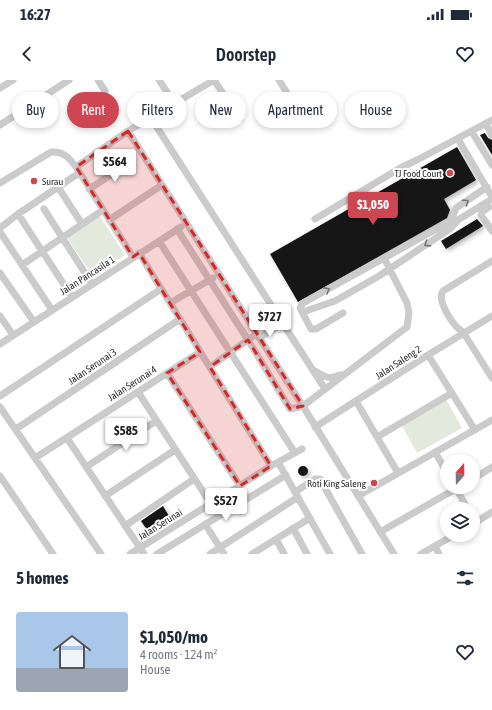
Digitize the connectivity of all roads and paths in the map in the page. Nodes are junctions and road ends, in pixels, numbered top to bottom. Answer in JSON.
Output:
{"nodes":[{"id":1,"x":12,"y":80,"type":"edge"},
{"id":2,"x":69,"y":80,"type":"edge"},
{"id":3,"x":98,"y":80,"type":"edge"},
{"id":4,"x":159,"y":80,"type":"edge"},
{"id":5,"x":214,"y":80,"type":"edge"},
{"id":6,"x":278,"y":80,"type":"edge"},
{"id":7,"x":0,"y":88,"type":"edge"},
{"id":8,"x":105,"y":90,"type":"dead end"},
{"id":9,"x":167,"y":92,"type":"edge"},
{"id":10,"x":222,"y":92,"type":"edge"},
{"id":11,"x":286,"y":92,"type":"edge"},
{"id":12,"x":187,"y":97,"type":"edge"},
{"id":13,"x":489,"y":122,"type":"edge"},
{"id":14,"x":0,"y":125,"type":"edge"},
{"id":15,"x":133,"y":128,"type":"edge"},
{"id":16,"x":157,"y":128,"type":"edge"},
{"id":17,"x":128,"y":131,"type":"junction"},
{"id":18,"x":472,"y":132,"type":"junction"},
{"id":19,"x":492,"y":135,"type":"edge"},
{"id":20,"x":458,"y":139,"type":"junction"},
{"id":21,"x":131,"y":162,"type":"dead end"},
{"id":22,"x":492,"y":165,"type":"edge"},
{"id":23,"x":77,"y":170,"type":"junction"},
{"id":24,"x":0,"y":183,"type":"edge"},
{"id":25,"x":162,"y":185,"type":"junction"},
{"id":26,"x":58,"y":187,"type":"junction"},
{"id":27,"x":487,"y":187,"type":"junction"},
{"id":28,"x":89,"y":189,"type":"junction"},
{"id":29,"x":492,"y":198,"type":"edge"},
{"id":30,"x":492,"y":205,"type":"edge"},
{"id":31,"x":44,"y":209,"type":"dead end"},
{"id":32,"x":102,"y":210,"type":"junction"},
{"id":33,"x":18,"y":214,"type":"junction"},
{"id":34,"x":315,"y":219,"type":"dead end"},
{"id":35,"x":109,"y":220,"type":"junction"},
{"id":36,"x":455,"y":220,"type":"junction"},
{"id":37,"x":186,"y":223,"type":"junction"},
{"id":38,"x":82,"y":224,"type":"junction"},
{"id":39,"x":0,"y":228,"type":"edge"},
{"id":40,"x":177,"y":229,"type":"junction"},
{"id":41,"x":492,"y":231,"type":"edge"},
{"id":42,"x":0,"y":232,"type":"edge"},
{"id":43,"x":62,"y":238,"type":"junction"},
{"id":44,"x":159,"y":240,"type":"junction"},
{"id":45,"x":42,"y":252,"type":"junction"},
{"id":46,"x":136,"y":255,"type":"junction"},
{"id":47,"x":384,"y":258,"type":"junction"},
{"id":48,"x":492,"y":262,"type":"edge"},
{"id":49,"x":22,"y":265,"type":"junction"},
{"id":50,"x":389,"y":269,"type":"junction"},
{"id":51,"x":0,"y":273,"type":"edge"},
{"id":52,"x":218,"y":274,"type":"junction"},
{"id":53,"x":209,"y":280,"type":"junction"},
{"id":54,"x":92,"y":284,"type":"junction"},
{"id":55,"x":161,"y":289,"type":"junction"},
{"id":56,"x":190,"y":291,"type":"junction"},
{"id":57,"x":72,"y":297,"type":"junction"},
{"id":58,"x":170,"y":304,"type":"junction"},
{"id":59,"x":52,"y":310,"type":"junction"},
{"id":60,"x":303,"y":312,"type":"junction"},
{"id":61,"x":343,"y":313,"type":"dead end"},
{"id":62,"x":0,"y":316,"type":"edge"},
{"id":63,"x":492,"y":316,"type":"edge"},
{"id":64,"x":180,"y":320,"type":"junction"},
{"id":65,"x":34,"y":322,"type":"junction"},
{"id":66,"x":283,"y":322,"type":"junction"},
{"id":67,"x":463,"y":332,"type":"junction"},
{"id":68,"x":13,"y":335,"type":"junction"},
{"id":69,"x":258,"y":336,"type":"junction"},
{"id":70,"x":248,"y":340,"type":"junction"},
{"id":71,"x":0,"y":344,"type":"edge"},
{"id":72,"x":200,"y":352,"type":"junction"},
{"id":73,"x":230,"y":353,"type":"junction"},
{"id":74,"x":428,"y":354,"type":"junction"},
{"id":75,"x":210,"y":367,"type":"junction"},
{"id":76,"x":312,"y":368,"type":"junction"},
{"id":77,"x":350,"y":372,"type":"junction"},
{"id":78,"x":167,"y":373,"type":"junction"},
{"id":79,"x":492,"y":378,"type":"edge"},
{"id":80,"x":325,"y":389,"type":"junction"},
{"id":81,"x":138,"y":392,"type":"junction"},
{"id":82,"x":452,"y":393,"type":"junction"},
{"id":83,"x":0,"y":396,"type":"edge"},
{"id":84,"x":356,"y":401,"type":"junction"},
{"id":85,"x":0,"y":407,"type":"edge"},
{"id":86,"x":304,"y":409,"type":"junction"},
{"id":87,"x":3,"y":416,"type":"edge"},
{"id":88,"x":492,"y":420,"type":"edge"},
{"id":89,"x":156,"y":421,"type":"junction"},
{"id":90,"x":316,"y":427,"type":"junction"},
{"id":91,"x":16,"y":430,"type":"junction"},
{"id":92,"x":474,"y":430,"type":"junction"},
{"id":93,"x":377,"y":437,"type":"junction"},
{"id":94,"x":67,"y":438,"type":"junction"},
{"id":95,"x":302,"y":449,"type":"dead end"},
{"id":96,"x":175,"y":450,"type":"junction"},
{"id":97,"x":435,"y":452,"type":"junction"},
{"id":98,"x":295,"y":453,"type":"junction"},
{"id":99,"x":35,"y":458,"type":"junction"},
{"id":100,"x":440,"y":461,"type":"edge"},
{"id":101,"x":278,"y":462,"type":"junction"},
{"id":102,"x":271,"y":466,"type":"junction"},
{"id":103,"x":86,"y":467,"type":"junction"},
{"id":104,"x":492,"y":467,"type":"edge"},
{"id":105,"x":398,"y":473,"type":"junction"},
{"id":106,"x":286,"y":475,"type":"junction"},
{"id":107,"x":480,"y":475,"type":"edge"},
{"id":108,"x":0,"y":476,"type":"edge"},
{"id":109,"x":194,"y":479,"type":"junction"},
{"id":110,"x":240,"y":486,"type":"junction"},
{"id":111,"x":297,"y":494,"type":"junction"},
{"id":112,"x":446,"y":494,"type":"edge"},
{"id":113,"x":105,"y":496,"type":"junction"},
{"id":114,"x":358,"y":496,"type":"junction"},
{"id":115,"x":210,"y":504,"type":"junction"},
{"id":116,"x":492,"y":512,"type":"edge"},
{"id":117,"x":310,"y":518,"type":"junction"},
{"id":118,"x":480,"y":518,"type":"edge"},
{"id":119,"x":205,"y":524,"type":"junction"},
{"id":120,"x":125,"y":526,"type":"junction"},
{"id":121,"x":293,"y":528,"type":"junction"},
{"id":122,"x":380,"y":532,"type":"junction"},
{"id":123,"x":276,"y":539,"type":"junction"},
{"id":124,"x":442,"y":542,"type":"edge"},
{"id":125,"x":435,"y":546,"type":"junction"},
{"id":126,"x":142,"y":551,"type":"edge"},
{"id":127,"x":222,"y":551,"type":"edge"},
{"id":128,"x":53,"y":554,"type":"edge"},
{"id":129,"x":101,"y":554,"type":"edge"},
{"id":130,"x":130,"y":554,"type":"edge"},
{"id":131,"x":157,"y":554,"type":"edge"},
{"id":132,"x":210,"y":554,"type":"edge"},
{"id":133,"x":252,"y":554,"type":"edge"},
{"id":134,"x":284,"y":554,"type":"edge"},
{"id":135,"x":307,"y":554,"type":"edge"},
{"id":136,"x":330,"y":554,"type":"edge"},
{"id":137,"x":362,"y":554,"type":"edge"},
{"id":138,"x":394,"y":554,"type":"edge"},
{"id":139,"x":421,"y":554,"type":"edge"},
{"id":140,"x":439,"y":554,"type":"edge"}],
"edges":[{"from":1,"to":7,"type":"street"},
{"from":2,"to":14,"type":"street"},
{"from":3,"to":8,"type":"street"},
{"from":4,"to":9,"type":"street"},
{"from":5,"to":10,"type":"street"},
{"from":5,"to":12,"type":"street"},
{"from":6,"to":11,"type":"street"},
{"from":13,"to":18,"type":"street"},
{"from":13,"to":19,"type":"street"},
{"from":15,"to":17,"type":"street"},
{"from":16,"to":66,"type":"street"},
{"from":17,"to":23,"type":"street"},
{"from":17,"to":25,"type":"street"},
{"from":18,"to":20,"type":"street"},
{"from":18,"to":22,"type":"street"},
{"from":20,"to":27,"type":"street"},
{"from":20,"to":34,"type":"street"},
{"from":21,"to":28,"type":"street"},
{"from":23,"to":24,"type":"street"},
{"from":23,"to":26,"type":"street"},
{"from":23,"to":28,"type":"street"},
{"from":25,"to":35,"type":"street"},
{"from":25,"to":37,"type":"street"},
{"from":26,"to":33,"type":"street"},
{"from":26,"to":38,"type":"street"},
{"from":27,"to":29,"type":"street"},
{"from":36,"to":27,"type":"street","one_way":true},
{"from":28,"to":32,"type":"street"},
{"from":29,"to":36,"type":"street"},
{"from":30,"to":41,"type":"street"},
{"from":31,"to":43,"type":"street"},
{"from":32,"to":35,"type":"street"},
{"from":32,"to":38,"type":"street"},
{"from":33,"to":39,"type":"street"},
{"from":33,"to":45,"type":"street"},
{"from":35,"to":46,"type":"street"},
{"from":36,"to":47,"type":"street"},
{"from":36,"to":50,"type":"street","one_way":true},
{"from":37,"to":40,"type":"street","name":"Jalan Pancasila 1"},
{"from":37,"to":52,"type":"street"},
{"from":38,"to":43,"type":"street"},
{"from":40,"to":44,"type":"street","name":"Jalan Pancasila 1"},
{"from":40,"to":53,"type":"street"},
{"from":42,"to":49,"type":"street"},
{"from":43,"to":45,"type":"street"},
{"from":43,"to":54,"type":"street"},
{"from":44,"to":46,"type":"street","name":"Jalan Pancasila 1"},
{"from":44,"to":56,"type":"street"},
{"from":45,"to":49,"type":"street"},
{"from":45,"to":57,"type":"street"},
{"from":46,"to":54,"type":"street","name":"Jalan Pancasila 1"},
{"from":46,"to":55,"type":"street"},
{"from":47,"to":50,"type":"street"},
{"from":60,"to":47,"type":"street","one_way":true},
{"from":48,"to":67,"type":"street"},
{"from":49,"to":59,"type":"street"},
{"from":50,"to":60,"type":"street"},
{"from":50,"to":77,"type":"street"},
{"from":51,"to":65,"type":"street"},
{"from":52,"to":53,"type":"street"},
{"from":52,"to":69,"type":"street"},
{"from":53,"to":56,"type":"street"},
{"from":53,"to":70,"type":"street"},
{"from":54,"to":57,"type":"street","name":"Jalan Pancasila 1"},
{"from":55,"to":58,"type":"street"},
{"from":55,"to":83,"type":"street"},
{"from":56,"to":58,"type":"street"},
{"from":56,"to":73,"type":"street"},
{"from":57,"to":59,"type":"street","name":"Jalan Pancasila 1"},
{"from":58,"to":64,"type":"street"},
{"from":59,"to":65,"type":"street","name":"Jalan Pancasila 1"},
{"from":60,"to":61,"type":"street"},
{"from":62,"to":68,"type":"street"},
{"from":63,"to":67,"type":"street","name":"Jalan Saleng 2"},
{"from":64,"to":72,"type":"street"},
{"from":64,"to":91,"type":"street","name":"Jalan Serunai 3"},
{"from":65,"to":68,"type":"street","name":"Jalan Pancasila 1"},
{"from":66,"to":69,"type":"street"},
{"from":66,"to":76,"type":"street"},
{"from":67,"to":74,"type":"street","name":"Jalan Saleng 2"},
{"from":67,"to":79,"type":"street"},
{"from":68,"to":71,"type":"street","name":"Jalan Pancasila 1"},
{"from":69,"to":70,"type":"street"},
{"from":69,"to":86,"type":"street"},
{"from":70,"to":73,"type":"street"},
{"from":70,"to":86,"type":"street"},
{"from":72,"to":75,"type":"street"},
{"from":72,"to":78,"type":"street","name":"Jalan Serunai 4"},
{"from":73,"to":75,"type":"street"},
{"from":73,"to":98,"type":"street"},
{"from":74,"to":82,"type":"street"},
{"from":74,"to":84,"type":"street","name":"Jalan Saleng 2"},
{"from":75,"to":102,"type":"street"},
{"from":76,"to":77,"type":"street"},
{"from":76,"to":80,"type":"street"},
{"from":77,"to":80,"type":"street"},
{"from":78,"to":81,"type":"street","name":"Jalan Serunai 4"},
{"from":78,"to":110,"type":"street"},
{"from":80,"to":86,"type":"street"},
{"from":81,"to":89,"type":"street"},
{"from":81,"to":94,"type":"street","name":"Jalan Serunai 4"},
{"from":82,"to":92,"type":"street"},
{"from":82,"to":93,"type":"street"},
{"from":84,"to":90,"type":"street","name":"Jalan Saleng 2"},
{"from":84,"to":93,"type":"street"},
{"from":85,"to":87,"type":"street"},
{"from":86,"to":90,"type":"street"},
{"from":87,"to":91,"type":"street"},
{"from":88,"to":92,"type":"street"},
{"from":89,"to":96,"type":"street"},
{"from":89,"to":103,"type":"street"},
{"from":90,"to":114,"type":"street"},
{"from":91,"to":99,"type":"street"},
{"from":92,"to":97,"type":"street"},
{"from":93,"to":105,"type":"street"},
{"from":94,"to":99,"type":"street","name":"Jalan Serunai 4"},
{"from":94,"to":103,"type":"street"},
{"from":95,"to":98,"type":"street","name":"Jalan Serunai"},
{"from":96,"to":109,"type":"street"},
{"from":96,"to":113,"type":"street"},
{"from":97,"to":100,"type":"street"},
{"from":97,"to":105,"type":"street"},
{"from":98,"to":101,"type":"street","name":"Jalan Serunai"},
{"from":99,"to":129,"type":"street"},
{"from":101,"to":102,"type":"street","name":"Jalan Serunai"},
{"from":101,"to":106,"type":"street"},
{"from":102,"to":110,"type":"street","name":"Jalan Serunai"},
{"from":103,"to":113,"type":"street"},
{"from":104,"to":107,"type":"street"},
{"from":105,"to":114,"type":"street"},
{"from":106,"to":111,"type":"street"},
{"from":106,"to":119,"type":"street"},
{"from":108,"to":128,"type":"street"},
{"from":109,"to":115,"type":"street"},
{"from":109,"to":120,"type":"street"},
{"from":110,"to":115,"type":"street","name":"Jalan Serunai"},
{"from":111,"to":117,"type":"street"},
{"from":111,"to":127,"type":"street"},
{"from":111,"to":137,"type":"street"},
{"from":112,"to":122,"type":"street"},
{"from":113,"to":120,"type":"street"},
{"from":114,"to":122,"type":"street"},
{"from":115,"to":126,"type":"street","name":"Jalan Serunai"},
{"from":116,"to":118,"type":"street"},
{"from":117,"to":121,"type":"street"},
{"from":117,"to":136,"type":"street"},
{"from":119,"to":127,"type":"street"},
{"from":119,"to":131,"type":"street"},
{"from":120,"to":126,"type":"street"},
{"from":121,"to":123,"type":"street"},
{"from":121,"to":135,"type":"street"},
{"from":122,"to":138,"type":"street"},
{"from":123,"to":133,"type":"street"},
{"from":123,"to":134,"type":"street"},
{"from":124,"to":125,"type":"street"},
{"from":125,"to":139,"type":"street"},
{"from":125,"to":140,"type":"street"},
{"from":126,"to":130,"type":"street","name":"Jalan Serunai"},
{"from":127,"to":132,"type":"street"}]}
